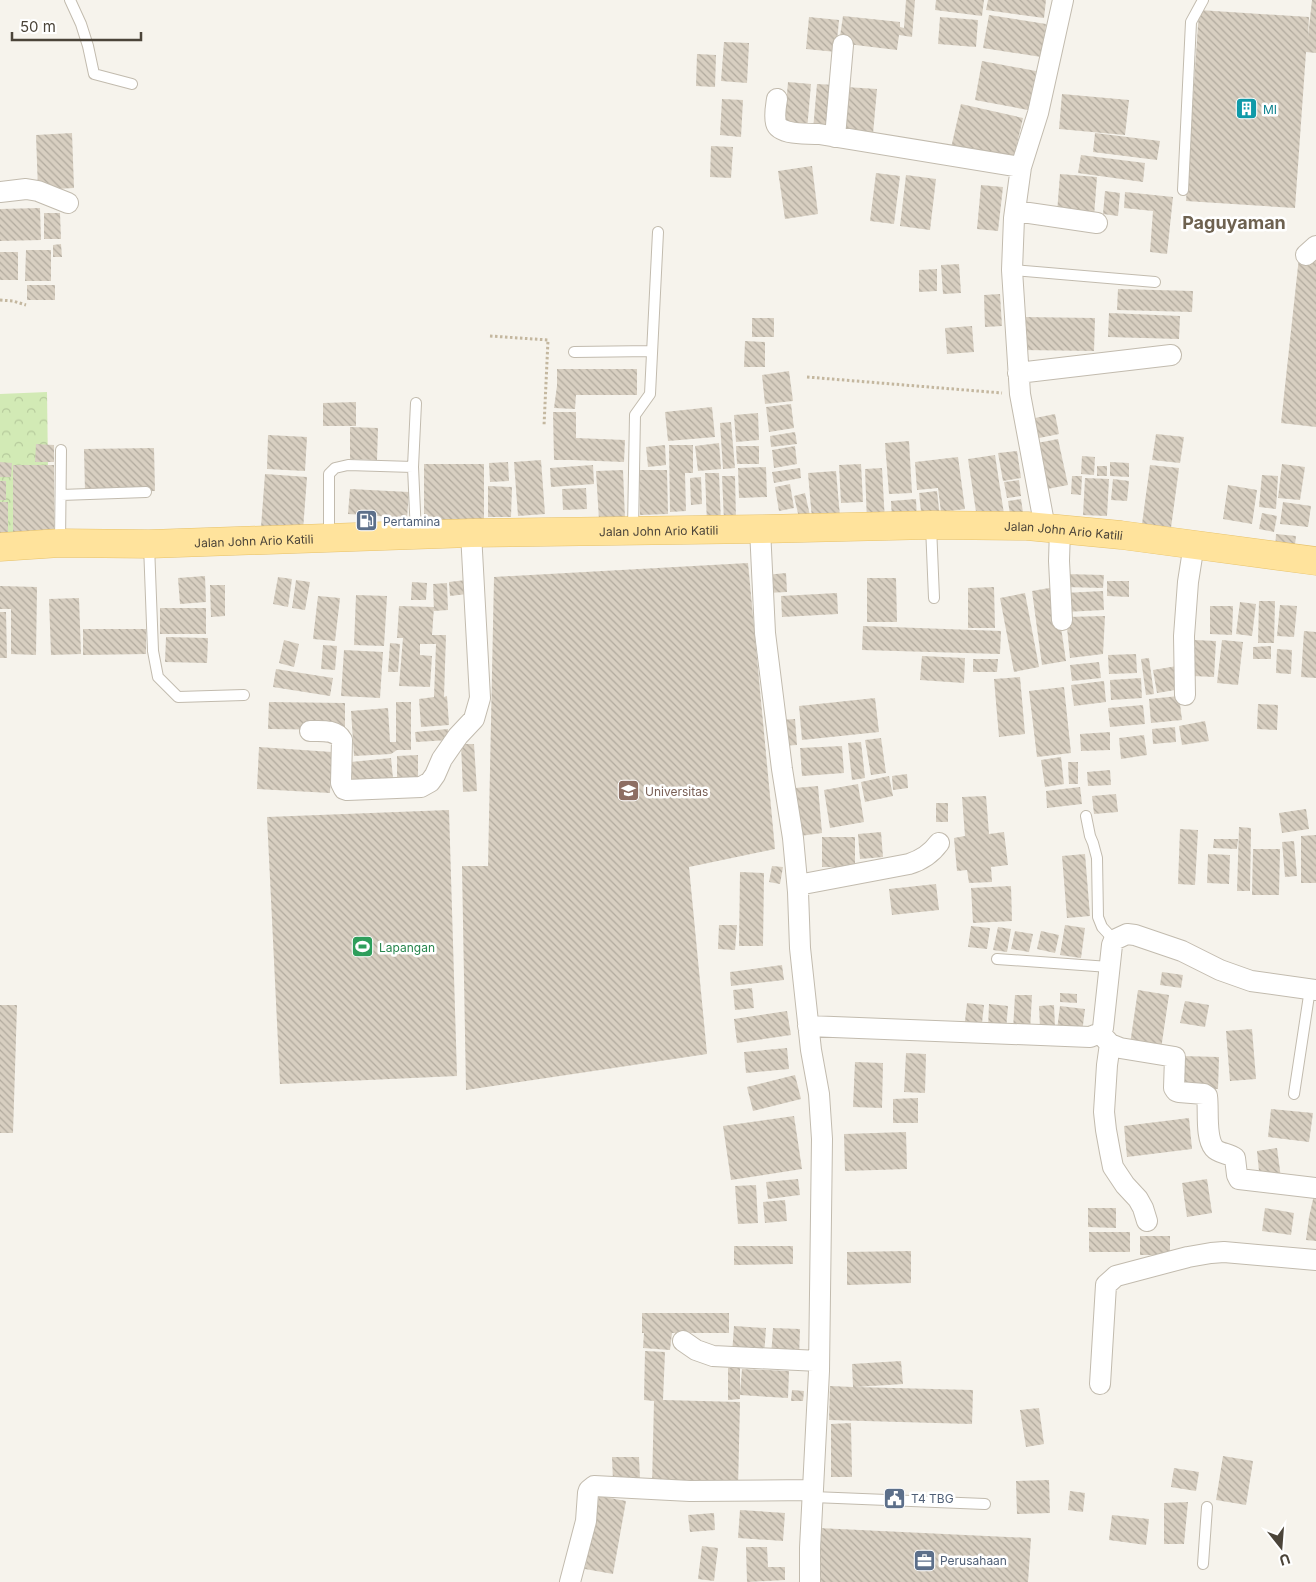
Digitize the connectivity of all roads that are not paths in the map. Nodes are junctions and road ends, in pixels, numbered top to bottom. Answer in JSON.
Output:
{"nodes":[{"id":1,"x":70,"y":0,"type":"edge"},
{"id":2,"x":1064,"y":0,"type":"edge"},
{"id":3,"x":1203,"y":0,"type":"edge"},
{"id":4,"x":843,"y":45,"type":"dead end"},
{"id":5,"x":132,"y":84,"type":"dead end"},
{"id":6,"x":777,"y":99,"type":"dead end"},
{"id":7,"x":835,"y":137,"type":"junction"},
{"id":8,"x":1021,"y":167,"type":"junction"},
{"id":9,"x":1183,"y":190,"type":"dead end"},
{"id":10,"x":0,"y":192,"type":"edge"},
{"id":11,"x":68,"y":203,"type":"dead end"},
{"id":12,"x":1015,"y":211,"type":"junction"},
{"id":13,"x":1097,"y":223,"type":"dead end"},
{"id":14,"x":658,"y":232,"type":"dead end"},
{"id":15,"x":1012,"y":270,"type":"junction"},
{"id":16,"x":1155,"y":282,"type":"dead end"},
{"id":17,"x":652,"y":351,"type":"junction"},
{"id":18,"x":574,"y":352,"type":"dead end"},
{"id":19,"x":1171,"y":355,"type":"dead end"},
{"id":20,"x":1018,"y":372,"type":"junction"},
{"id":21,"x":416,"y":403,"type":"dead end"},
{"id":22,"x":61,"y":450,"type":"dead end"},
{"id":23,"x":413,"y":467,"type":"junction"},
{"id":24,"x":146,"y":492,"type":"dead end"},
{"id":25,"x":61,"y":495,"type":"junction"},
{"id":26,"x":931,"y":525,"type":"junction"},
{"id":27,"x":760,"y":529,"type":"junction"},
{"id":28,"x":1053,"y":529,"type":"junction"},
{"id":29,"x":633,"y":530,"type":"junction"},
{"id":30,"x":472,"y":533,"type":"junction"},
{"id":31,"x":416,"y":535,"type":"junction"},
{"id":32,"x":332,"y":537,"type":"junction"},
{"id":33,"x":60,"y":543,"type":"junction"},
{"id":34,"x":149,"y":544,"type":"junction"},
{"id":35,"x":1194,"y":544,"type":"junction"},
{"id":36,"x":0,"y":547,"type":"edge"},
{"id":37,"x":1316,"y":561,"type":"edge"},
{"id":38,"x":934,"y":598,"type":"dead end"},
{"id":39,"x":1062,"y":620,"type":"dead end"},
{"id":40,"x":244,"y":695,"type":"dead end"},
{"id":41,"x":1185,"y":695,"type":"dead end"},
{"id":42,"x":310,"y":731,"type":"dead end"},
{"id":43,"x":1086,"y":816,"type":"dead end"},
{"id":44,"x":939,"y":843,"type":"dead end"},
{"id":45,"x":798,"y":885,"type":"junction"},
{"id":46,"x":1114,"y":940,"type":"junction"},
{"id":47,"x":997,"y":959,"type":"dead end"},
{"id":48,"x":1109,"y":967,"type":"junction"},
{"id":49,"x":1313,"y":990,"type":"edge"},
{"id":50,"x":808,"y":1026,"type":"junction"},
{"id":51,"x":1105,"y":1038,"type":"junction"},
{"id":52,"x":1294,"y":1094,"type":"dead end"},
{"id":53,"x":1316,"y":1188,"type":"edge"},
{"id":54,"x":1147,"y":1221,"type":"dead end"},
{"id":55,"x":1316,"y":1260,"type":"edge"},
{"id":56,"x":683,"y":1341,"type":"dead end"},
{"id":57,"x":819,"y":1361,"type":"junction"},
{"id":58,"x":1100,"y":1384,"type":"dead end"},
{"id":59,"x":813,"y":1494,"type":"junction"},
{"id":60,"x":984,"y":1504,"type":"dead end"},
{"id":61,"x":1207,"y":1507,"type":"dead end"},
{"id":62,"x":1203,"y":1564,"type":"dead end"},
{"id":63,"x":570,"y":1582,"type":"edge"},
{"id":64,"x":810,"y":1582,"type":"edge"}],
"edges":[{"from":1,"to":5,"type":"lane"},
{"from":2,"to":8,"type":"street"},
{"from":3,"to":9,"type":"lane"},
{"from":4,"to":7,"type":"street"},
{"from":6,"to":7,"type":"street"},
{"from":7,"to":8,"type":"street"},
{"from":8,"to":12,"type":"street"},
{"from":10,"to":11,"type":"street"},
{"from":12,"to":13,"type":"street"},
{"from":12,"to":15,"type":"street"},
{"from":14,"to":17,"type":"lane"},
{"from":15,"to":16,"type":"lane"},
{"from":15,"to":20,"type":"street"},
{"from":17,"to":18,"type":"lane"},
{"from":17,"to":29,"type":"lane"},
{"from":19,"to":20,"type":"street"},
{"from":20,"to":28,"type":"street"},
{"from":21,"to":23,"type":"lane"},
{"from":22,"to":25,"type":"lane"},
{"from":23,"to":31,"type":"lane"},
{"from":23,"to":32,"type":"lane"},
{"from":24,"to":25,"type":"lane"},
{"from":25,"to":33,"type":"lane"},
{"from":26,"to":27,"type":"main road","name":"Jalan John Ario Katili"},
{"from":26,"to":28,"type":"main road","name":"Jalan John Ario Katili"},
{"from":26,"to":38,"type":"lane"},
{"from":27,"to":29,"type":"main road","name":"Jalan John Ario Katili"},
{"from":27,"to":45,"type":"street"},
{"from":28,"to":35,"type":"main road","name":"Jalan John Ario Katili"},
{"from":28,"to":39,"type":"street"},
{"from":29,"to":30,"type":"main road","name":"Jalan John Ario Katili"},
{"from":30,"to":31,"type":"main road","name":"Jalan John Ario Katili"},
{"from":30,"to":42,"type":"street"},
{"from":31,"to":32,"type":"main road","name":"Jalan John Ario Katili"},
{"from":32,"to":34,"type":"main road","name":"Jalan John Ario Katili"},
{"from":33,"to":34,"type":"main road","name":"Jalan John Ario Katili"},
{"from":33,"to":36,"type":"main road","name":"Jalan John Ario Katili"},
{"from":34,"to":40,"type":"lane"},
{"from":35,"to":37,"type":"main road","name":"Jalan John Ario Katili"},
{"from":35,"to":41,"type":"street"},
{"from":43,"to":46,"type":"lane"},
{"from":44,"to":45,"type":"street"},
{"from":45,"to":50,"type":"street"},
{"from":46,"to":48,"type":"street"},
{"from":46,"to":49,"type":"street"},
{"from":47,"to":48,"type":"lane"},
{"from":48,"to":51,"type":"street"},
{"from":49,"to":52,"type":"lane"},
{"from":50,"to":51,"type":"street"},
{"from":50,"to":57,"type":"street"},
{"from":51,"to":53,"type":"street"},
{"from":51,"to":54,"type":"street"},
{"from":55,"to":58,"type":"street"},
{"from":56,"to":57,"type":"street"},
{"from":57,"to":59,"type":"street"},
{"from":59,"to":60,"type":"lane"},
{"from":59,"to":63,"type":"street"},
{"from":59,"to":64,"type":"street"},
{"from":61,"to":62,"type":"lane"}]}
